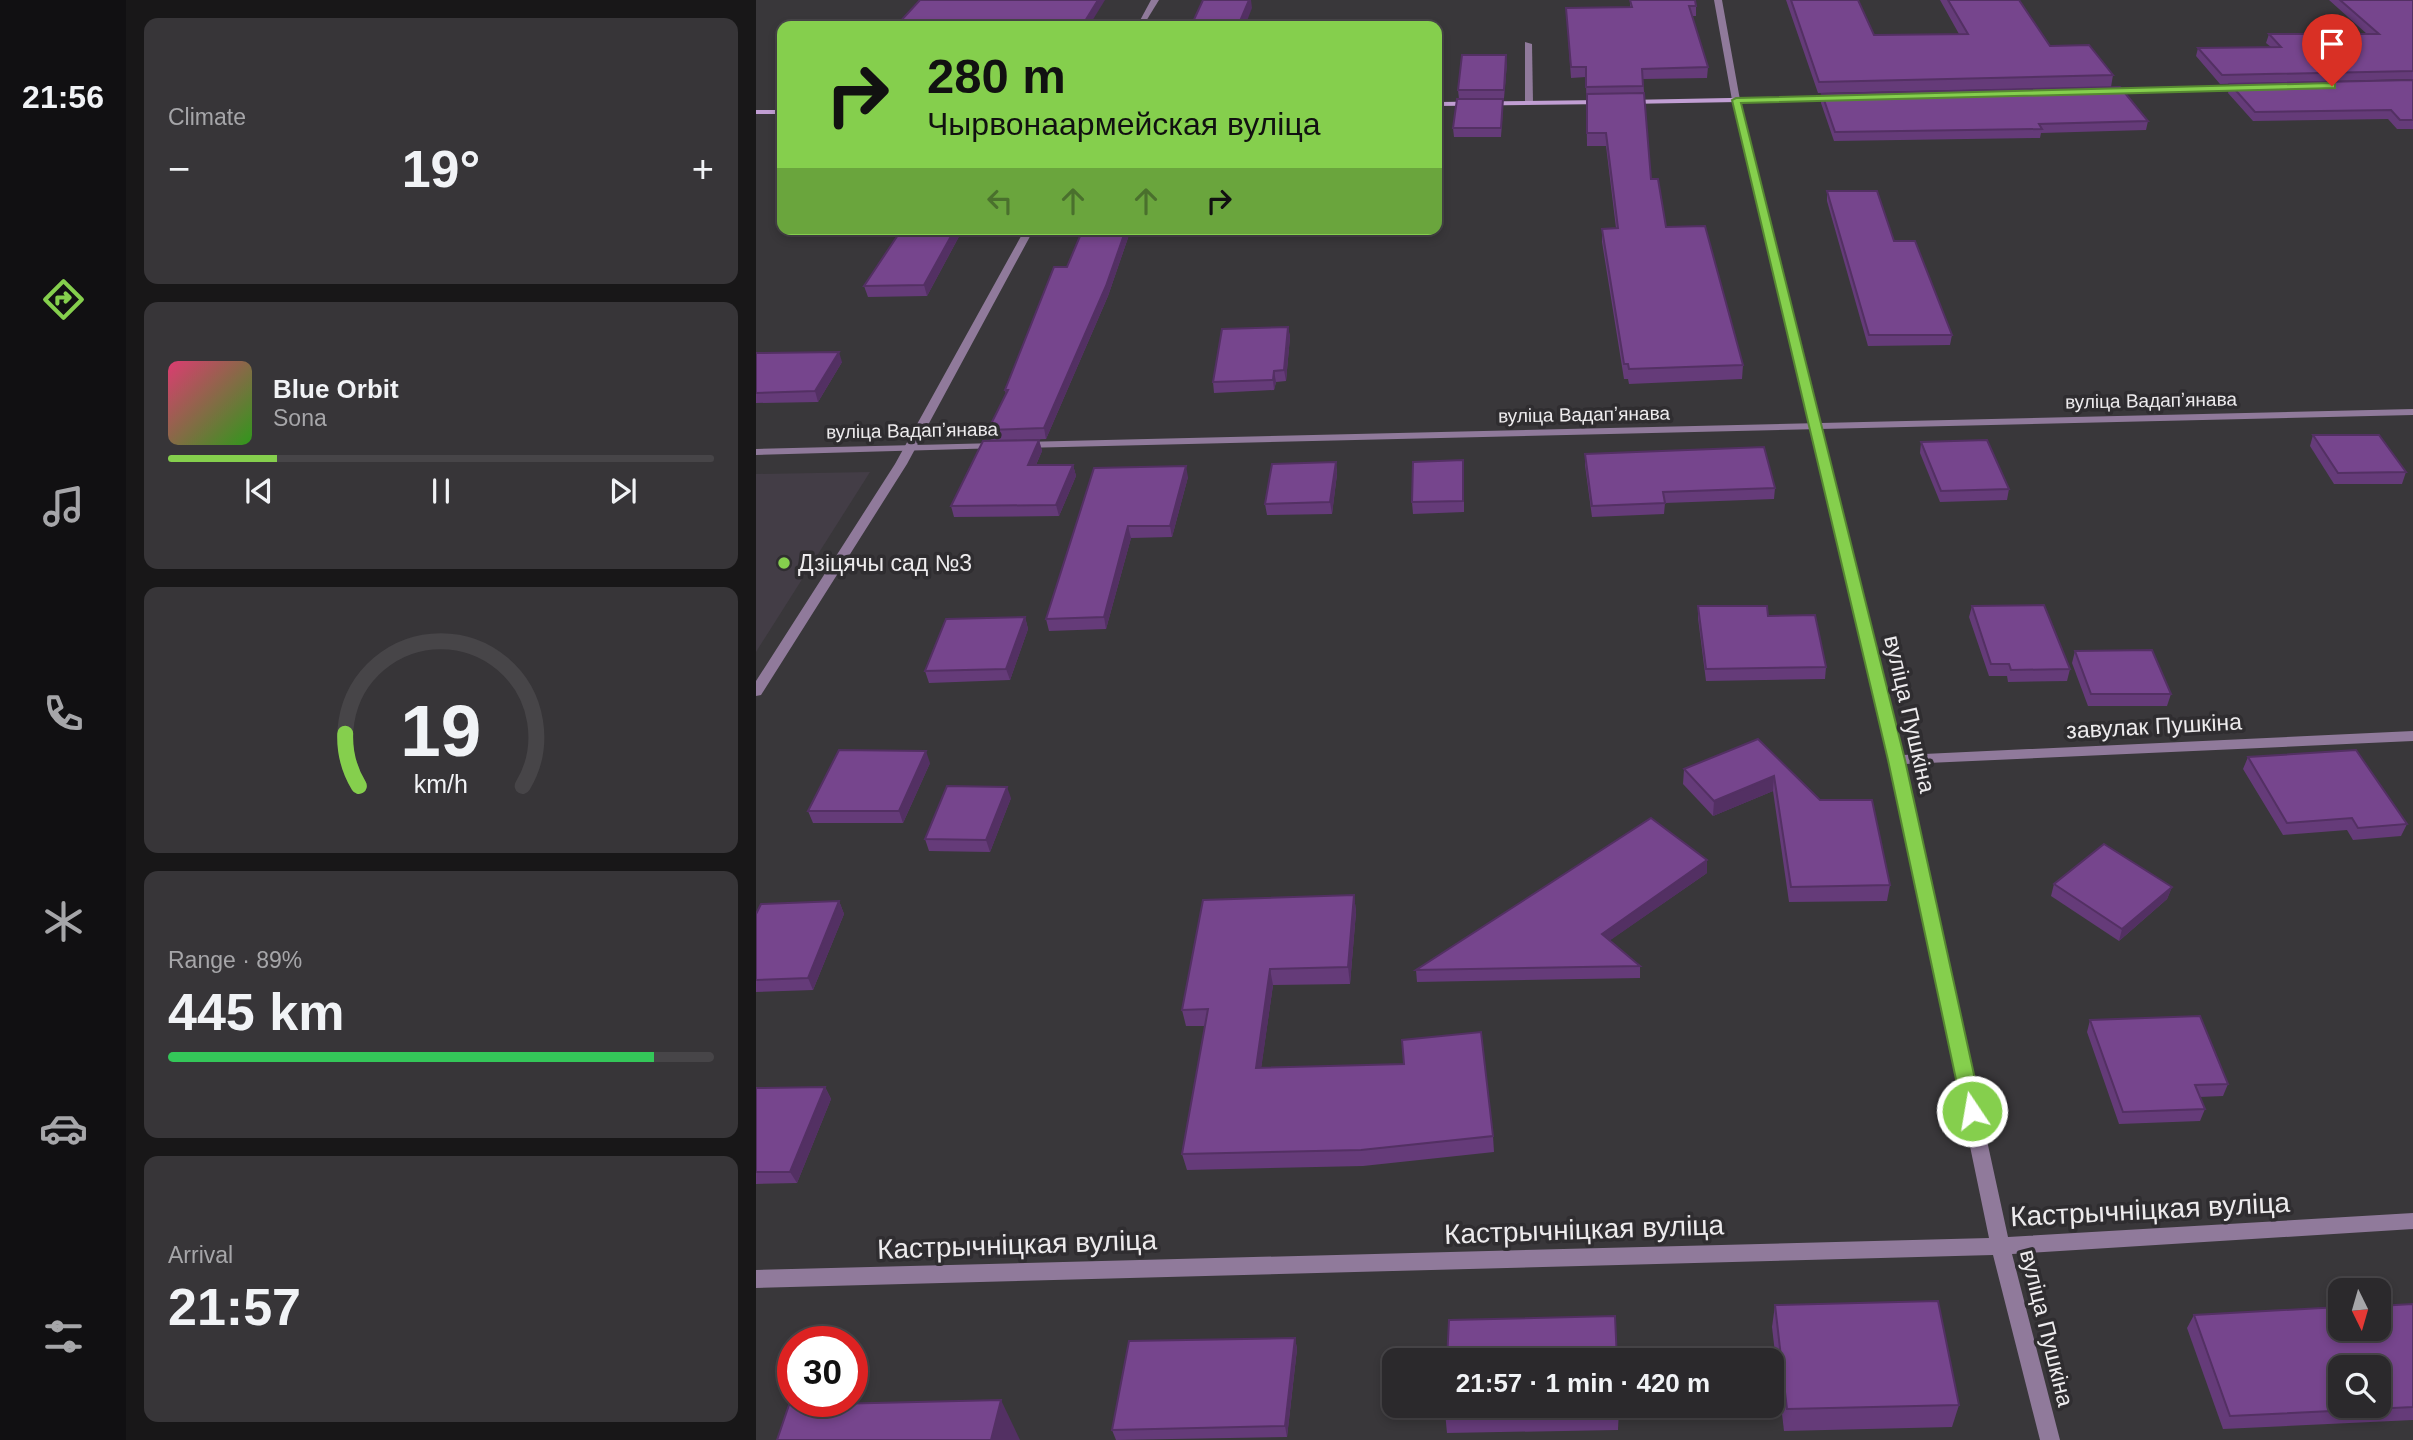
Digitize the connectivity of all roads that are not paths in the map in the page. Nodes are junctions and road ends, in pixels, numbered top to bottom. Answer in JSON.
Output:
{"nodes":[{"id":1,"x":1155,"y":0,"type":"edge"},
{"id":2,"x":1718,"y":0,"type":"edge"},
{"id":3,"x":1143,"y":21,"type":"edge"},
{"id":4,"x":1528,"y":44,"type":"dead end"},
{"id":5,"x":2261,"y":88,"type":"edge"},
{"id":6,"x":2095,"y":92,"type":"edge"},
{"id":7,"x":1847,"y":98,"type":"edge"},
{"id":8,"x":1736,"y":100,"type":"junction"},
{"id":9,"x":1529,"y":103,"type":"junction"},
{"id":10,"x":1442,"y":104,"type":"edge"},
{"id":11,"x":756,"y":112,"type":"edge"},
{"id":12,"x":777,"y":112,"type":"edge"},
{"id":13,"x":1027,"y":235,"type":"edge"},
{"id":14,"x":2413,"y":412,"type":"edge"},
{"id":15,"x":1817,"y":426,"type":"junction"},
{"id":16,"x":910,"y":448,"type":"junction"},
{"id":17,"x":756,"y":452,"type":"edge"},
{"id":18,"x":757,"y":689,"type":"edge"},
{"id":19,"x":2413,"y":736,"type":"edge"},
{"id":20,"x":1897,"y":760,"type":"junction"},
{"id":21,"x":2413,"y":1221,"type":"edge"},
{"id":22,"x":2000,"y":1246,"type":"junction"},
{"id":23,"x":756,"y":1279,"type":"edge"},
{"id":24,"x":2050,"y":1440,"type":"edge"}],
"edges":[{"from":1,"to":3,"type":"street"},
{"from":2,"to":8,"type":"street","name":"вуліца Пушкіна"},
{"from":4,"to":9,"type":"street"},
{"from":5,"to":6,"type":"main road"},
{"from":7,"to":8,"type":"main road"},
{"from":8,"to":9,"type":"main road"},
{"from":8,"to":15,"type":"street","name":"вуліца Пушкіна"},
{"from":9,"to":10,"type":"main road"},
{"from":11,"to":12,"type":"main road"},
{"from":13,"to":16,"type":"street"},
{"from":14,"to":15,"type":"street","name":"вуліца Вадапʼянава"},
{"from":15,"to":16,"type":"street","name":"вуліца Вадапʼянава"},
{"from":15,"to":20,"type":"street","name":"вуліца Пушкіна"},
{"from":16,"to":17,"type":"street","name":"вуліца Вадапʼянава"},
{"from":16,"to":18,"type":"street"},
{"from":19,"to":20,"type":"street","name":"завулак Пушкіна"},
{"from":20,"to":22,"type":"street","name":"вуліца Пушкіна"},
{"from":21,"to":22,"type":"street","name":"Кастрычніцкая вуліца"},
{"from":22,"to":23,"type":"street","name":"Кастрычніцкая вуліца"},
{"from":22,"to":24,"type":"street","name":"вуліца Пушкіна"}]}
